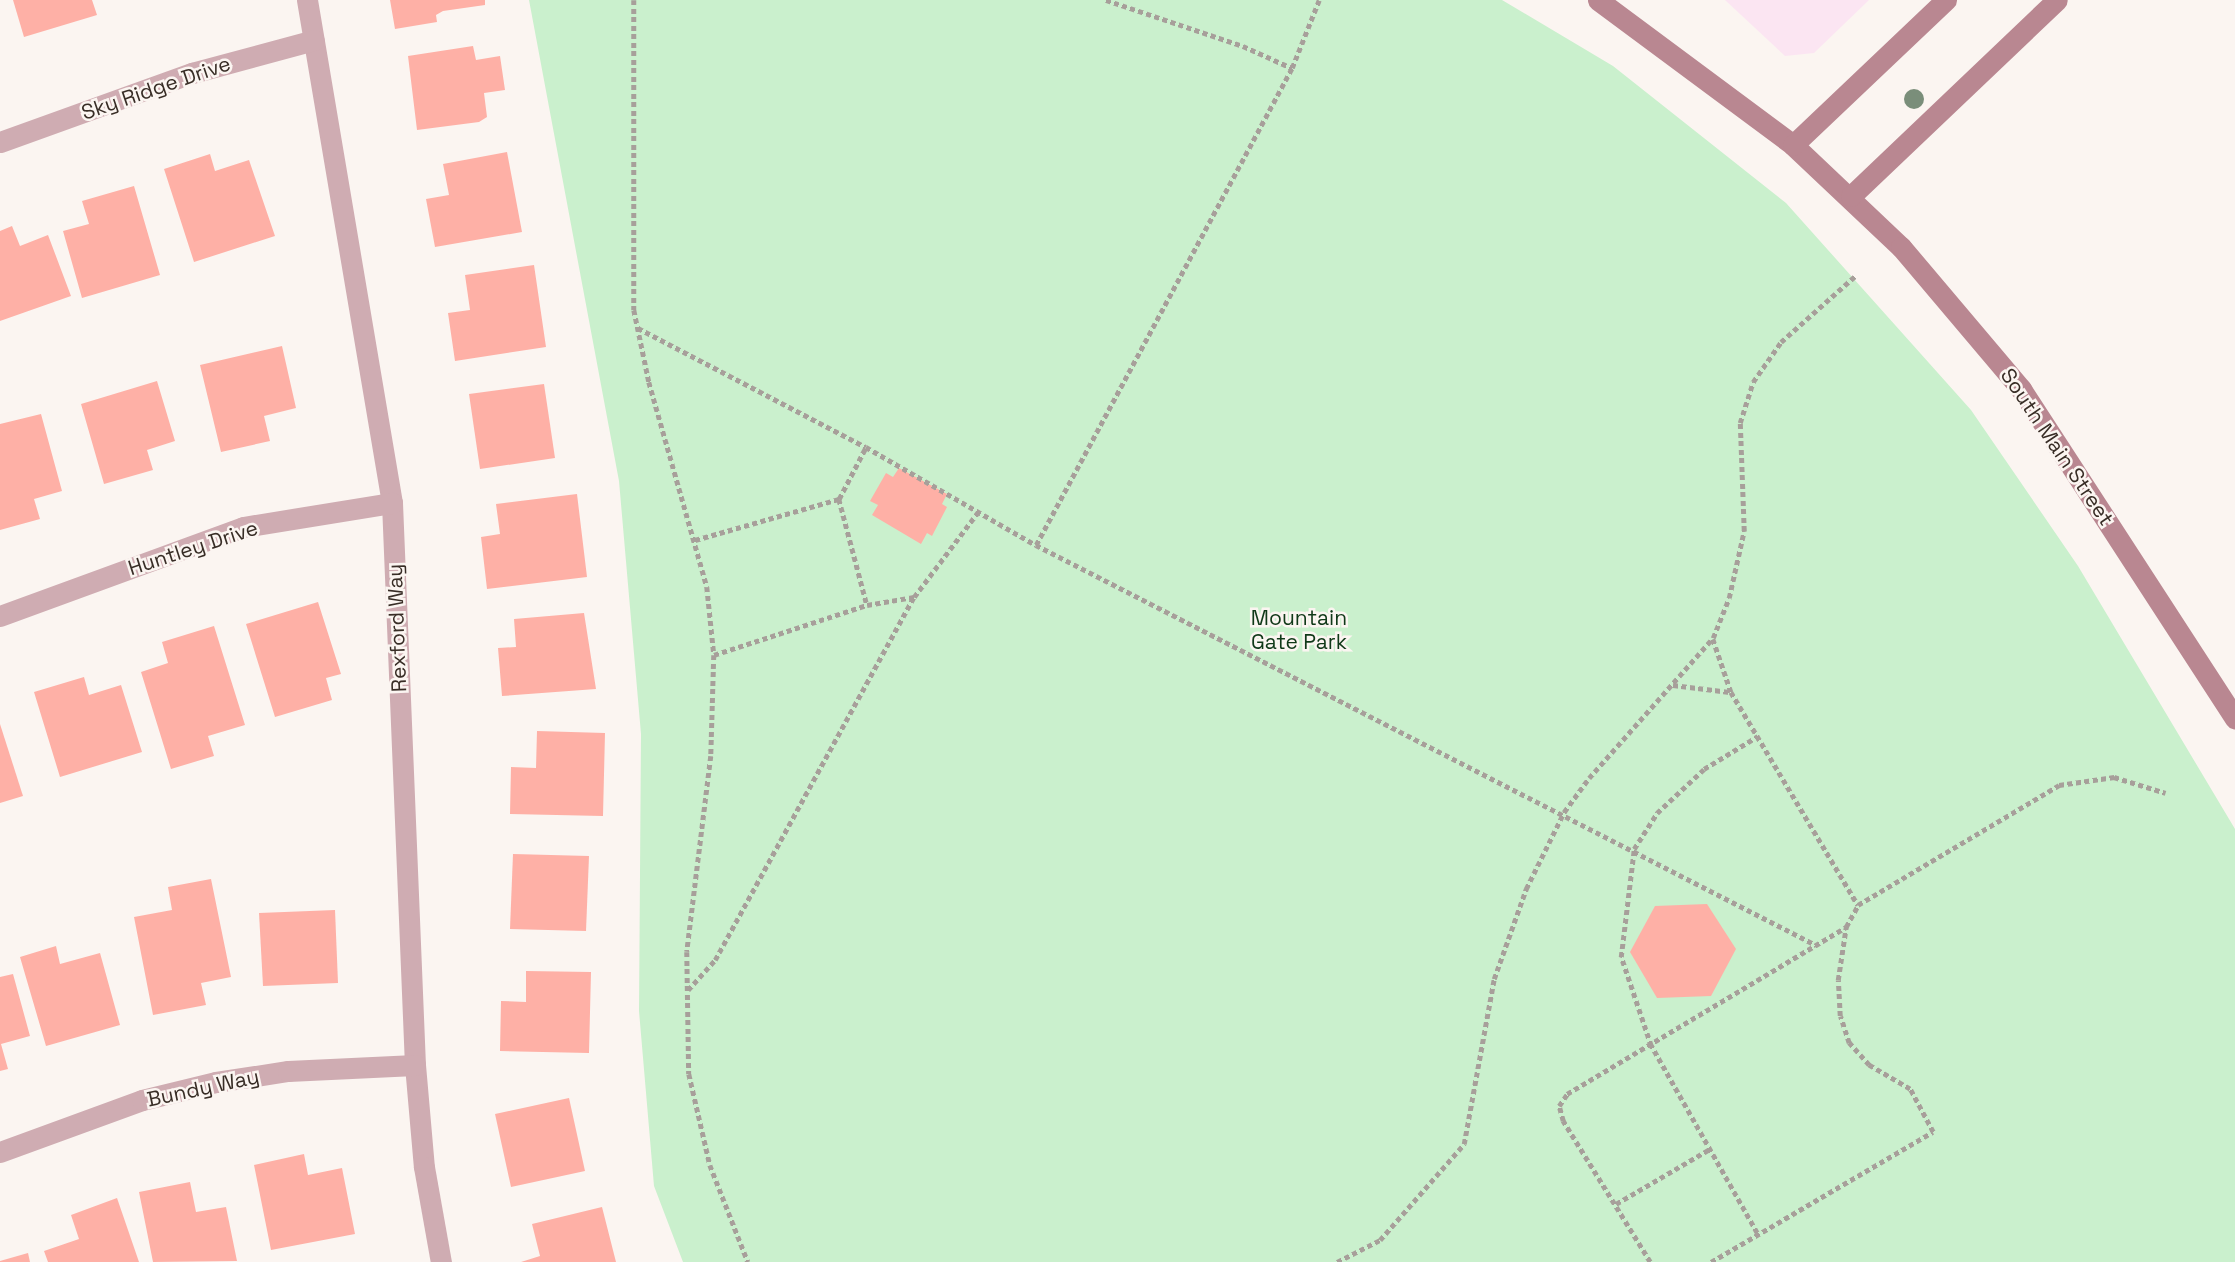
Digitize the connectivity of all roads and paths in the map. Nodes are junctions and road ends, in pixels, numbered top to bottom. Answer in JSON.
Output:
{"nodes":[{"id":1,"x":307,"y":0,"type":"edge"},
{"id":2,"x":634,"y":0,"type":"edge"},
{"id":3,"x":1106,"y":0,"type":"edge"},
{"id":4,"x":1319,"y":0,"type":"edge"},
{"id":5,"x":1598,"y":0,"type":"edge"},
{"id":6,"x":1945,"y":0,"type":"edge"},
{"id":7,"x":2057,"y":0,"type":"edge"},
{"id":8,"x":314,"y":40,"type":"junction"},
{"id":9,"x":1292,"y":68,"type":"junction"},
{"id":10,"x":0,"y":142,"type":"edge"},
{"id":11,"x":1793,"y":145,"type":"junction"},
{"id":12,"x":1851,"y":196,"type":"junction"},
{"id":13,"x":1855,"y":276,"type":"dead end"},
{"id":14,"x":638,"y":328,"type":"junction"},
{"id":15,"x":866,"y":447,"type":"junction"},
{"id":16,"x":839,"y":499,"type":"junction"},
{"id":17,"x":393,"y":503,"type":"junction"},
{"id":18,"x":978,"y":512,"type":"junction"},
{"id":19,"x":695,"y":540,"type":"junction"},
{"id":20,"x":1036,"y":545,"type":"junction"},
{"id":21,"x":914,"y":597,"type":"junction"},
{"id":22,"x":867,"y":605,"type":"junction"},
{"id":23,"x":0,"y":616,"type":"edge"},
{"id":24,"x":1713,"y":638,"type":"junction"},
{"id":25,"x":714,"y":655,"type":"junction"},
{"id":26,"x":1673,"y":685,"type":"junction"},
{"id":27,"x":1731,"y":692,"type":"junction"},
{"id":28,"x":2235,"y":719,"type":"edge"},
{"id":29,"x":1758,"y":736,"type":"junction"},
{"id":30,"x":2166,"y":793,"type":"dead end"},
{"id":31,"x":1564,"y":812,"type":"junction"},
{"id":32,"x":1634,"y":849,"type":"junction"},
{"id":33,"x":1858,"y":905,"type":"junction"},
{"id":34,"x":1846,"y":927,"type":"junction"},
{"id":35,"x":1816,"y":945,"type":"junction"},
{"id":36,"x":687,"y":991,"type":"junction"},
{"id":37,"x":1651,"y":1046,"type":"junction"},
{"id":38,"x":415,"y":1065,"type":"junction"},
{"id":39,"x":1708,"y":1150,"type":"junction"},
{"id":40,"x":0,"y":1152,"type":"edge"},
{"id":41,"x":1616,"y":1204,"type":"junction"},
{"id":42,"x":1757,"y":1233,"type":"junction"},
{"id":43,"x":441,"y":1262,"type":"edge"},
{"id":44,"x":747,"y":1262,"type":"edge"},
{"id":45,"x":1336,"y":1262,"type":"edge"},
{"id":46,"x":1650,"y":1262,"type":"edge"},
{"id":47,"x":1711,"y":1262,"type":"edge"}],
"edges":[{"from":1,"to":8,"type":"street","name":"Rexford Way"},
{"from":2,"to":14,"type":"path"},
{"from":3,"to":9,"type":"path"},
{"from":4,"to":9,"type":"path"},
{"from":5,"to":11,"type":"main road","name":"South Main Street"},
{"from":6,"to":11,"type":"main road"},
{"from":7,"to":12,"type":"main road"},
{"from":8,"to":10,"type":"street","name":"Sky Ridge Drive"},
{"from":8,"to":17,"type":"street","name":"Rexford Way"},
{"from":9,"to":20,"type":"path"},
{"from":11,"to":12,"type":"main road","name":"South Main Street"},
{"from":12,"to":28,"type":"main road","name":"South Main Street"},
{"from":13,"to":24,"type":"path"},
{"from":14,"to":15,"type":"path"},
{"from":14,"to":19,"type":"path"},
{"from":15,"to":16,"type":"path"},
{"from":15,"to":18,"type":"path"},
{"from":16,"to":19,"type":"path"},
{"from":16,"to":22,"type":"path"},
{"from":17,"to":23,"type":"street","name":"Huntley Drive"},
{"from":17,"to":38,"type":"street","name":"Rexford Way"},
{"from":18,"to":20,"type":"path"},
{"from":18,"to":21,"type":"path"},
{"from":19,"to":25,"type":"path"},
{"from":20,"to":31,"type":"path"},
{"from":21,"to":22,"type":"path"},
{"from":21,"to":36,"type":"path"},
{"from":22,"to":25,"type":"path"},
{"from":24,"to":26,"type":"path"},
{"from":24,"to":27,"type":"path"},
{"from":25,"to":36,"type":"path"},
{"from":26,"to":27,"type":"path"},
{"from":26,"to":31,"type":"path"},
{"from":27,"to":29,"type":"path"},
{"from":29,"to":32,"type":"path"},
{"from":29,"to":33,"type":"path"},
{"from":30,"to":33,"type":"path"},
{"from":31,"to":32,"type":"path"},
{"from":31,"to":45,"type":"path"},
{"from":32,"to":35,"type":"path"},
{"from":32,"to":37,"type":"path"},
{"from":33,"to":34,"type":"path"},
{"from":34,"to":35,"type":"path"},
{"from":34,"to":42,"type":"path"},
{"from":35,"to":37,"type":"path"},
{"from":36,"to":44,"type":"path"},
{"from":37,"to":39,"type":"path"},
{"from":37,"to":41,"type":"path"},
{"from":38,"to":40,"type":"street","name":"Bundy Way"},
{"from":38,"to":43,"type":"street","name":"Rexford Way"},
{"from":39,"to":41,"type":"path"},
{"from":39,"to":42,"type":"path"},
{"from":41,"to":46,"type":"path"},
{"from":42,"to":47,"type":"path"}]}
